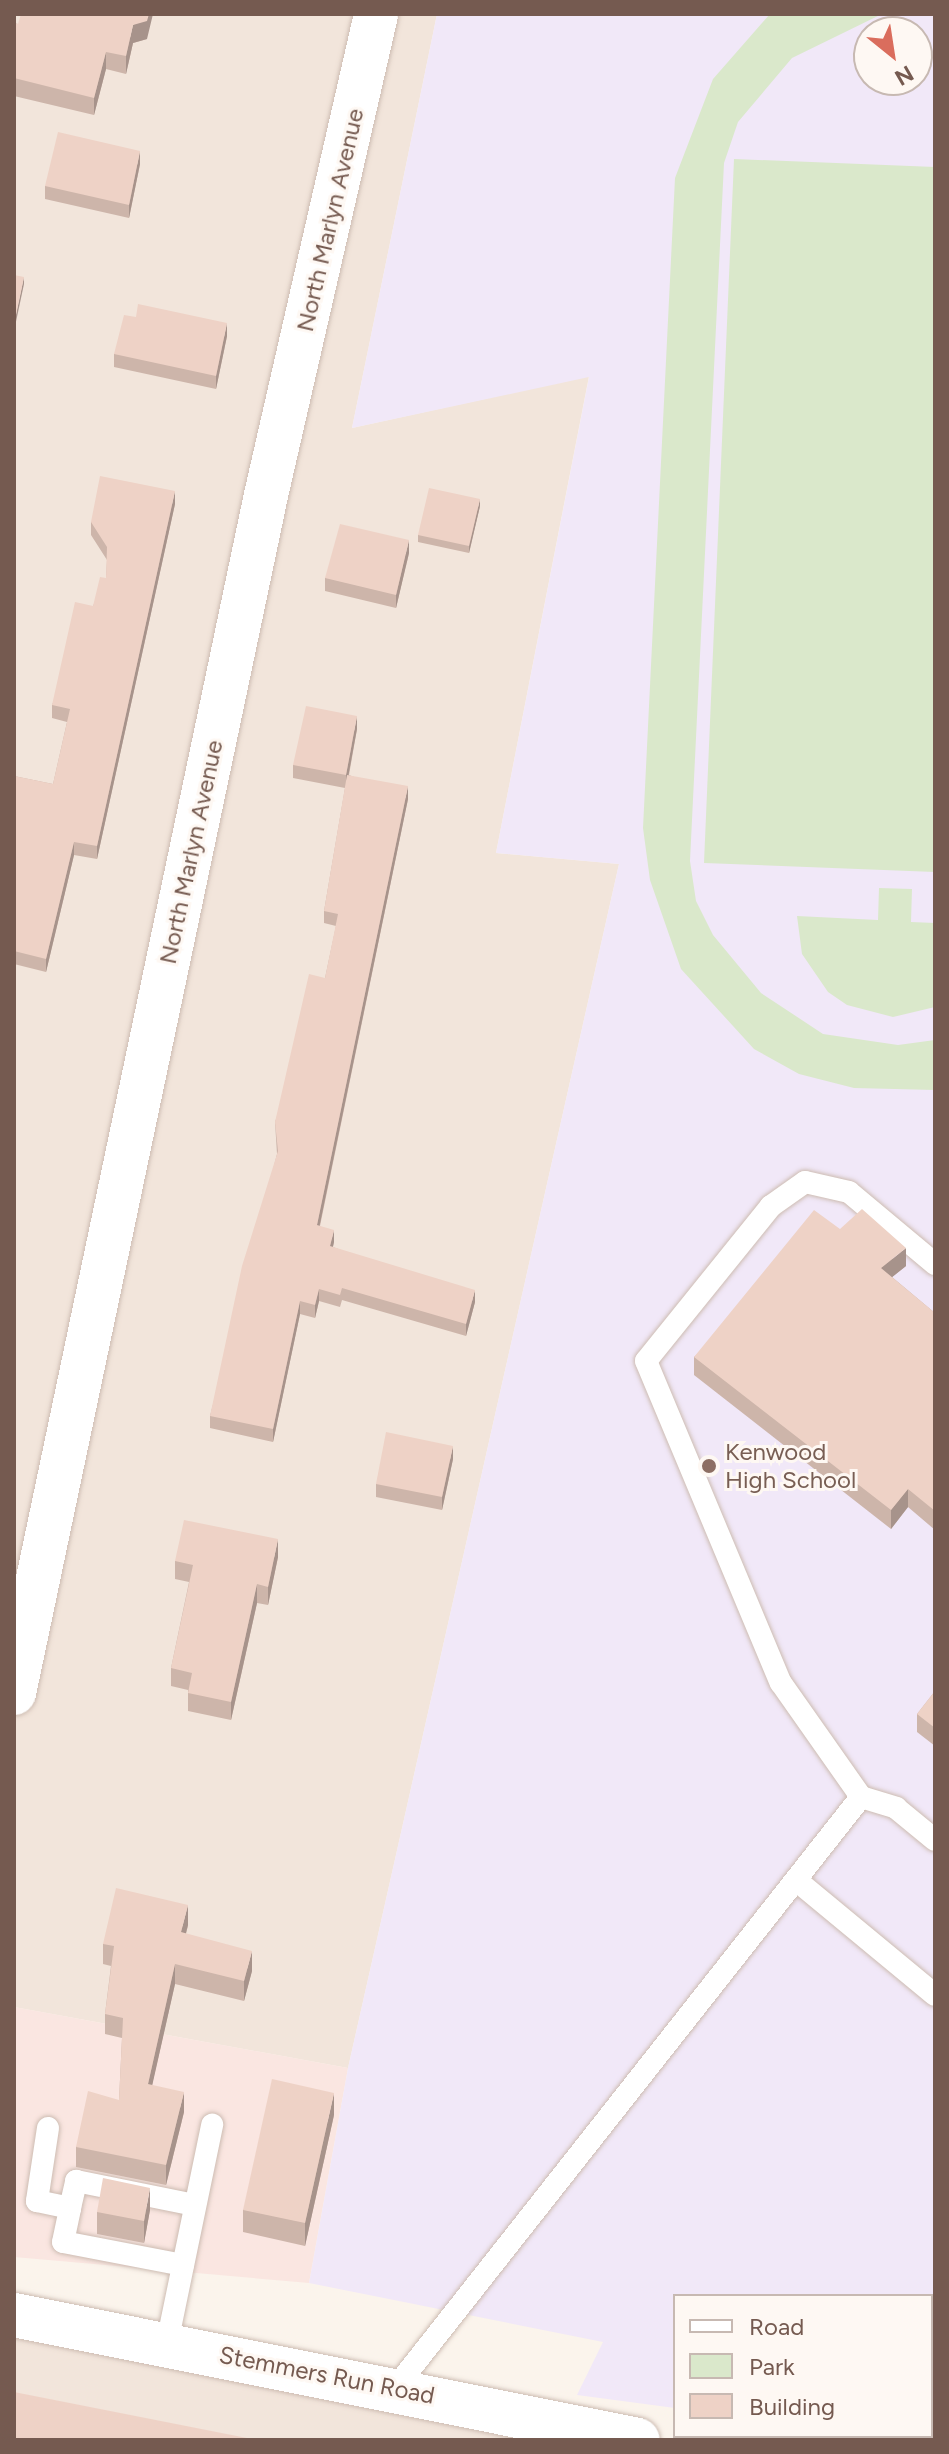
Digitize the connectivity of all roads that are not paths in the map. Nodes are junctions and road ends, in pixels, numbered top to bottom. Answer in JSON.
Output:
{"nodes":[{"id":1,"x":376,"y":14,"type":"edge"},
{"id":2,"x":935,"y":1264,"type":"edge"},
{"id":3,"x":14,"y":1693,"type":"edge"},
{"id":4,"x":861,"y":1797,"type":"junction"},
{"id":5,"x":935,"y":1840,"type":"edge"},
{"id":6,"x":796,"y":1880,"type":"junction"},
{"id":7,"x":935,"y":1995,"type":"edge"},
{"id":8,"x":212,"y":2125,"type":"dead end"},
{"id":9,"x":48,"y":2128,"type":"dead end"},
{"id":10,"x":195,"y":2205,"type":"junction"},
{"id":11,"x":70,"y":2208,"type":"junction"},
{"id":12,"x":183,"y":2265,"type":"junction"},
{"id":13,"x":14,"y":2315,"type":"edge"},
{"id":14,"x":167,"y":2343,"type":"junction"},
{"id":15,"x":396,"y":2387,"type":"junction"},
{"id":16,"x":638,"y":2440,"type":"edge"}],
"edges":[{"from":1,"to":3,"type":"street","name":"North Marlyn Avenue"},
{"from":2,"to":4,"type":"lane"},
{"from":4,"to":5,"type":"lane"},
{"from":4,"to":6,"type":"lane"},
{"from":6,"to":7,"type":"lane"},
{"from":6,"to":15,"type":"lane"},
{"from":8,"to":10,"type":"lane"},
{"from":9,"to":11,"type":"lane"},
{"from":10,"to":11,"type":"lane"},
{"from":10,"to":12,"type":"lane"},
{"from":11,"to":12,"type":"lane"},
{"from":12,"to":14,"type":"lane"},
{"from":13,"to":14,"type":"street","name":"Stemmers Run Road"},
{"from":14,"to":15,"type":"street","name":"Stemmers Run Road"},
{"from":15,"to":16,"type":"street","name":"Stemmers Run Road"}]}
